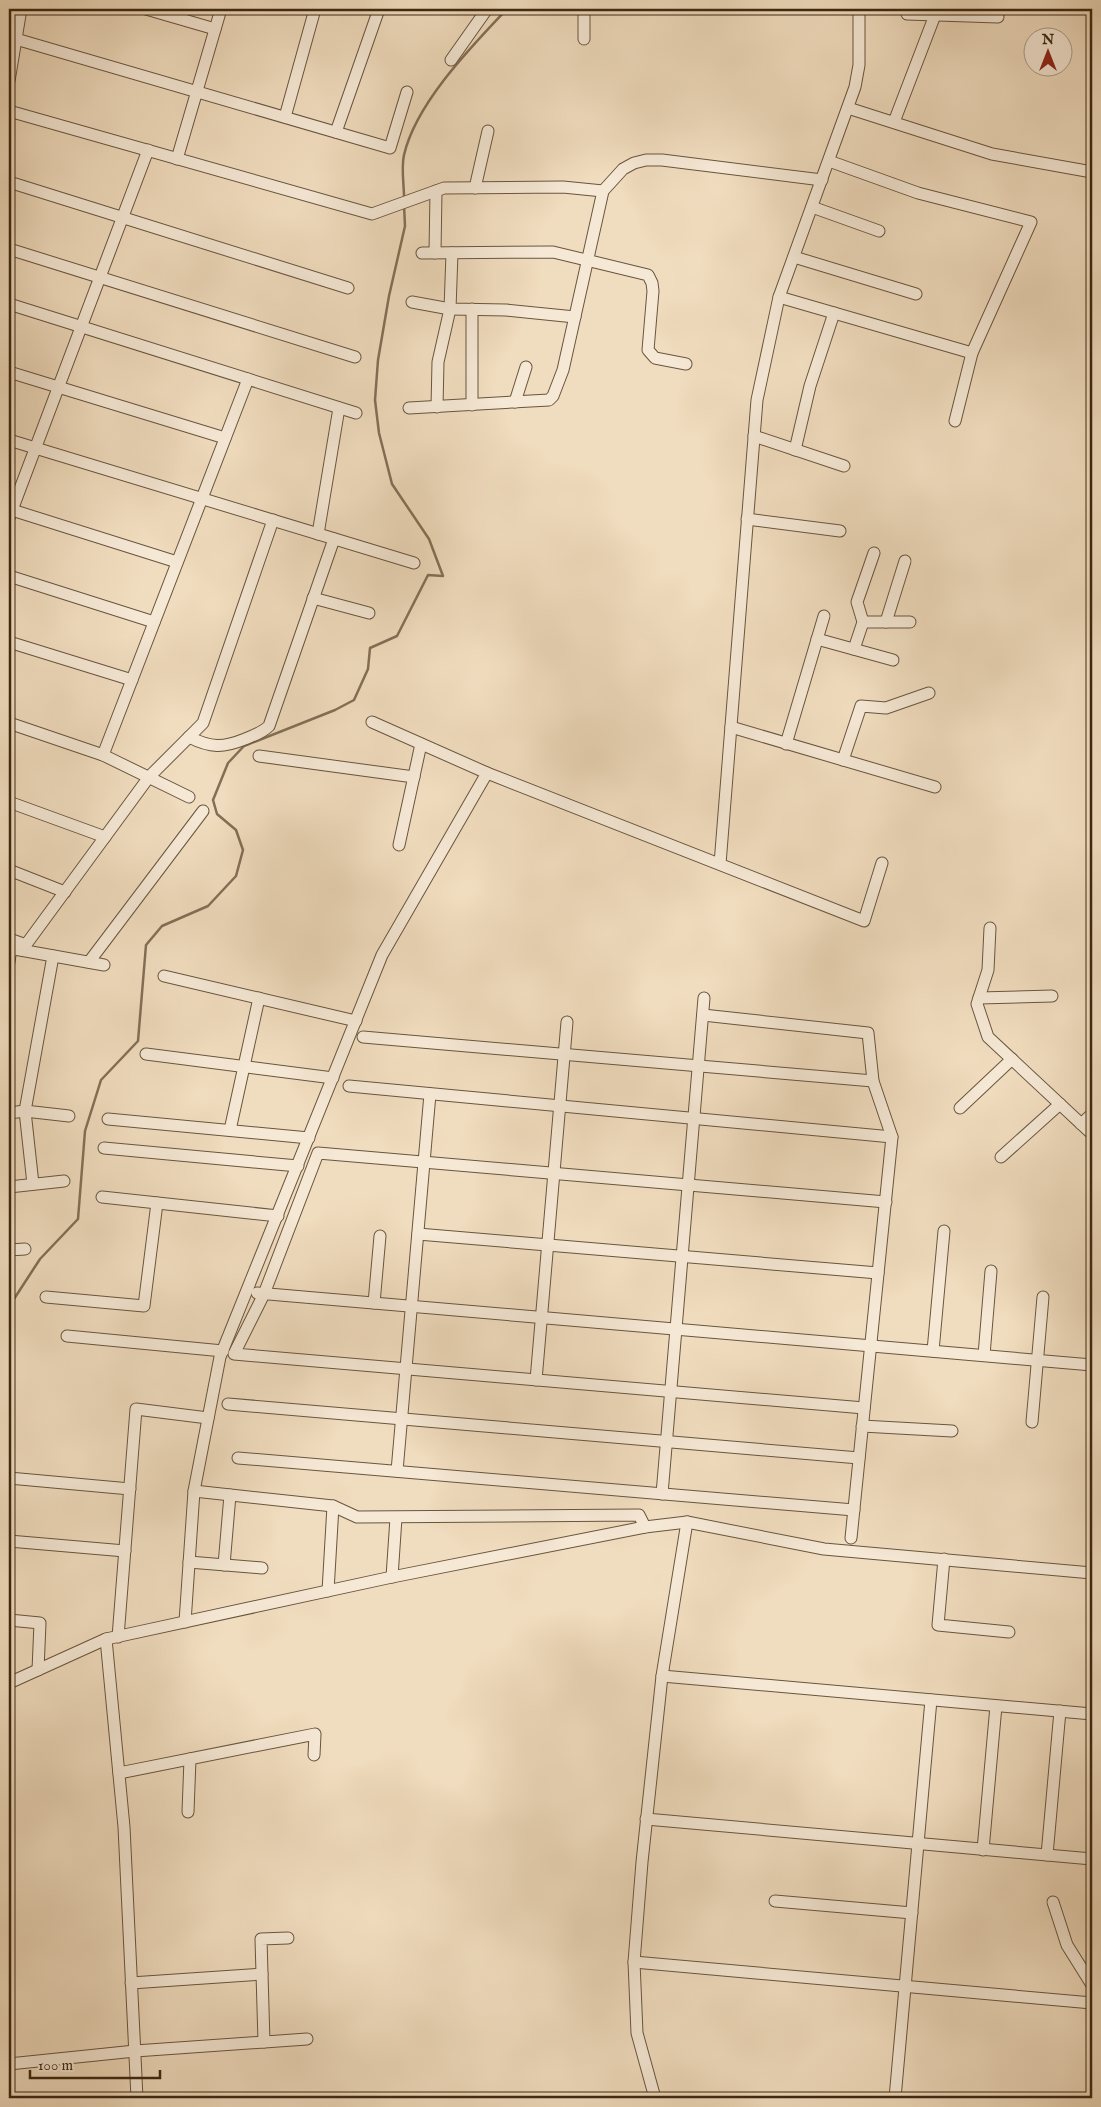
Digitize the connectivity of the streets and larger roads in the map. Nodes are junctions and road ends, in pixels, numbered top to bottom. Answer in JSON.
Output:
{"nodes":[{"id":1,"x":21,"y":9,"type":"edge"},
{"id":2,"x":146,"y":9,"type":"edge"},
{"id":3,"x":221,"y":9,"type":"edge"},
{"id":4,"x":315,"y":9,"type":"edge"},
{"id":5,"x":379,"y":9,"type":"edge"},
{"id":6,"x":487,"y":9,"type":"edge"},
{"id":7,"x":584,"y":9,"type":"edge"},
{"id":8,"x":859,"y":9,"type":"edge"},
{"id":9,"x":907,"y":14,"type":"dead end"},
{"id":10,"x":936,"y":14,"type":"junction"},
{"id":11,"x":998,"y":17,"type":"dead end"},
{"id":12,"x":216,"y":29,"type":"junction"},
{"id":13,"x":12,"y":38,"type":"edge"},
{"id":14,"x":584,"y":39,"type":"dead end"},
{"id":15,"x":451,"y":60,"type":"dead end"},
{"id":16,"x":9,"y":80,"type":"edge"},
{"id":17,"x":197,"y":91,"type":"junction"},
{"id":18,"x":407,"y":92,"type":"dead end"},
{"id":19,"x":848,"y":108,"type":"junction"},
{"id":20,"x":9,"y":111,"type":"edge"},
{"id":21,"x":284,"y":117,"type":"junction"},
{"id":22,"x":894,"y":122,"type":"junction"},
{"id":23,"x":488,"y":131,"type":"dead end"},
{"id":24,"x":336,"y":132,"type":"junction"},
{"id":25,"x":148,"y":150,"type":"junction"},
{"id":26,"x":177,"y":159,"type":"junction"},
{"id":27,"x":829,"y":161,"type":"junction"},
{"id":28,"x":1092,"y":172,"type":"edge"},
{"id":29,"x":822,"y":180,"type":"junction"},
{"id":30,"x":9,"y":182,"type":"edge"},
{"id":31,"x":475,"y":188,"type":"junction"},
{"id":32,"x":436,"y":191,"type":"junction"},
{"id":33,"x":603,"y":191,"type":"junction"},
{"id":34,"x":812,"y":207,"type":"junction"},
{"id":35,"x":123,"y":218,"type":"junction"},
{"id":36,"x":879,"y":231,"type":"dead end"},
{"id":37,"x":9,"y":249,"type":"edge"},
{"id":38,"x":452,"y":252,"type":"junction"},
{"id":39,"x":422,"y":253,"type":"dead end"},
{"id":40,"x":435,"y":253,"type":"junction"},
{"id":41,"x":794,"y":257,"type":"junction"},
{"id":42,"x":588,"y":261,"type":"junction"},
{"id":43,"x":100,"y":278,"type":"junction"},
{"id":44,"x":348,"y":288,"type":"dead end"},
{"id":45,"x":916,"y":294,"type":"dead end"},
{"id":46,"x":779,"y":298,"type":"junction"},
{"id":47,"x":412,"y":302,"type":"dead end"},
{"id":48,"x":9,"y":304,"type":"edge"},
{"id":49,"x":450,"y":309,"type":"junction"},
{"id":50,"x":472,"y":309,"type":"junction"},
{"id":51,"x":834,"y":313,"type":"junction"},
{"id":52,"x":575,"y":317,"type":"junction"},
{"id":53,"x":81,"y":327,"type":"junction"},
{"id":54,"x":972,"y":353,"type":"junction"},
{"id":55,"x":355,"y":357,"type":"dead end"},
{"id":56,"x":686,"y":364,"type":"dead end"},
{"id":57,"x":526,"y":367,"type":"dead end"},
{"id":58,"x":9,"y":372,"type":"edge"},
{"id":59,"x":248,"y":379,"type":"junction"},
{"id":60,"x":58,"y":387,"type":"junction"},
{"id":61,"x":514,"y":402,"type":"junction"},
{"id":62,"x":472,"y":405,"type":"junction"},
{"id":63,"x":437,"y":407,"type":"junction"},
{"id":64,"x":340,"y":408,"type":"junction"},
{"id":65,"x":408,"y":408,"type":"dead end"},
{"id":66,"x":356,"y":413,"type":"dead end"},
{"id":67,"x":955,"y":421,"type":"dead end"},
{"id":68,"x":754,"y":436,"type":"junction"},
{"id":69,"x":225,"y":438,"type":"junction"},
{"id":70,"x":9,"y":440,"type":"edge"},
{"id":71,"x":35,"y":448,"type":"junction"},
{"id":72,"x":795,"y":450,"type":"junction"},
{"id":73,"x":844,"y":466,"type":"dead end"},
{"id":74,"x":202,"y":499,"type":"junction"},
{"id":75,"x":10,"y":514,"type":"edge"},
{"id":76,"x":747,"y":519,"type":"junction"},
{"id":77,"x":273,"y":520,"type":"junction"},
{"id":78,"x":840,"y":531,"type":"dead end"},
{"id":79,"x":318,"y":534,"type":"junction"},
{"id":80,"x":334,"y":539,"type":"junction"},
{"id":81,"x":874,"y":553,"type":"dead end"},
{"id":82,"x":905,"y":561,"type":"dead end"},
{"id":83,"x":177,"y":562,"type":"junction"},
{"id":84,"x":414,"y":563,"type":"dead end"},
{"id":85,"x":9,"y":576,"type":"edge"},
{"id":86,"x":313,"y":598,"type":"junction"},
{"id":87,"x":369,"y":613,"type":"dead end"},
{"id":88,"x":824,"y":616,"type":"dead end"},
{"id":89,"x":154,"y":622,"type":"junction"},
{"id":90,"x":863,"y":622,"type":"junction"},
{"id":91,"x":886,"y":622,"type":"junction"},
{"id":92,"x":910,"y":622,"type":"dead end"},
{"id":93,"x":817,"y":639,"type":"junction"},
{"id":94,"x":9,"y":642,"type":"edge"},
{"id":95,"x":854,"y":649,"type":"junction"},
{"id":96,"x":893,"y":660,"type":"dead end"},
{"id":97,"x":132,"y":680,"type":"junction"},
{"id":98,"x":929,"y":693,"type":"dead end"},
{"id":99,"x":372,"y":722,"type":"dead end"},
{"id":100,"x":9,"y":723,"type":"edge"},
{"id":101,"x":731,"y":728,"type":"junction"},
{"id":102,"x":189,"y":737,"type":"junction"},
{"id":103,"x":421,"y":744,"type":"junction"},
{"id":104,"x":786,"y":744,"type":"junction"},
{"id":105,"x":103,"y":755,"type":"junction"},
{"id":106,"x":259,"y":756,"type":"dead end"},
{"id":107,"x":843,"y":760,"type":"junction"},
{"id":108,"x":487,"y":773,"type":"junction"},
{"id":109,"x":149,"y":777,"type":"junction"},
{"id":110,"x":414,"y":777,"type":"junction"},
{"id":111,"x":935,"y":787,"type":"dead end"},
{"id":112,"x":189,"y":797,"type":"dead end"},
{"id":113,"x":9,"y":802,"type":"edge"},
{"id":114,"x":203,"y":811,"type":"dead end"},
{"id":115,"x":105,"y":837,"type":"junction"},
{"id":116,"x":399,"y":845,"type":"dead end"},
{"id":117,"x":882,"y":863,"type":"dead end"},
{"id":118,"x":720,"y":864,"type":"junction"},
{"id":119,"x":9,"y":870,"type":"edge"},
{"id":120,"x":64,"y":892,"type":"junction"},
{"id":121,"x":990,"y":928,"type":"dead end"},
{"id":122,"x":15,"y":946,"type":"edge"},
{"id":123,"x":53,"y":956,"type":"junction"},
{"id":124,"x":9,"y":962,"type":"edge"},
{"id":125,"x":89,"y":962,"type":"junction"},
{"id":126,"x":104,"y":965,"type":"dead end"},
{"id":127,"x":164,"y":976,"type":"dead end"},
{"id":128,"x":1052,"y":996,"type":"dead end"},
{"id":129,"x":259,"y":998,"type":"junction"},
{"id":130,"x":704,"y":998,"type":"dead end"},
{"id":131,"x":979,"y":998,"type":"junction"},
{"id":132,"x":703,"y":1015,"type":"junction"},
{"id":133,"x":356,"y":1022,"type":"junction"},
{"id":134,"x":567,"y":1022,"type":"dead end"},
{"id":135,"x":363,"y":1037,"type":"dead end"},
{"id":136,"x":146,"y":1054,"type":"dead end"},
{"id":137,"x":564,"y":1054,"type":"junction"},
{"id":138,"x":1012,"y":1059,"type":"junction"},
{"id":139,"x":244,"y":1066,"type":"junction"},
{"id":140,"x":699,"y":1066,"type":"junction"},
{"id":141,"x":333,"y":1078,"type":"junction"},
{"id":142,"x":874,"y":1081,"type":"junction"},
{"id":143,"x":349,"y":1086,"type":"dead end"},
{"id":144,"x":430,"y":1094,"type":"junction"},
{"id":145,"x":1060,"y":1104,"type":"junction"},
{"id":146,"x":560,"y":1106,"type":"junction"},
{"id":147,"x":960,"y":1108,"type":"dead end"},
{"id":148,"x":25,"y":1111,"type":"junction"},
{"id":149,"x":9,"y":1113,"type":"edge"},
{"id":150,"x":1092,"y":1114,"type":"edge"},
{"id":151,"x":69,"y":1116,"type":"dead end"},
{"id":152,"x":108,"y":1119,"type":"dead end"},
{"id":153,"x":694,"y":1119,"type":"junction"},
{"id":154,"x":1081,"y":1124,"type":"junction"},
{"id":155,"x":230,"y":1130,"type":"junction"},
{"id":156,"x":1092,"y":1134,"type":"edge"},
{"id":157,"x":892,"y":1137,"type":"junction"},
{"id":158,"x":309,"y":1138,"type":"junction"},
{"id":159,"x":104,"y":1148,"type":"dead end"},
{"id":160,"x":1001,"y":1157,"type":"dead end"},
{"id":161,"x":424,"y":1162,"type":"junction"},
{"id":162,"x":298,"y":1166,"type":"junction"},
{"id":163,"x":554,"y":1174,"type":"junction"},
{"id":164,"x":64,"y":1181,"type":"dead end"},
{"id":165,"x":33,"y":1184,"type":"junction"},
{"id":166,"x":688,"y":1185,"type":"junction"},
{"id":167,"x":9,"y":1186,"type":"edge"},
{"id":168,"x":102,"y":1197,"type":"dead end"},
{"id":169,"x":886,"y":1202,"type":"junction"},
{"id":170,"x":157,"y":1203,"type":"junction"},
{"id":171,"x":278,"y":1216,"type":"junction"},
{"id":172,"x":944,"y":1231,"type":"dead end"},
{"id":173,"x":418,"y":1234,"type":"junction"},
{"id":174,"x":380,"y":1236,"type":"dead end"},
{"id":175,"x":548,"y":1245,"type":"junction"},
{"id":176,"x":25,"y":1249,"type":"dead end"},
{"id":177,"x":9,"y":1250,"type":"edge"},
{"id":178,"x":682,"y":1256,"type":"junction"},
{"id":179,"x":991,"y":1271,"type":"dead end"},
{"id":180,"x":878,"y":1273,"type":"junction"},
{"id":181,"x":247,"y":1292,"type":"junction"},
{"id":182,"x":264,"y":1294,"type":"junction"},
{"id":183,"x":46,"y":1297,"type":"dead end"},
{"id":184,"x":1043,"y":1297,"type":"dead end"},
{"id":185,"x":374,"y":1303,"type":"junction"},
{"id":186,"x":412,"y":1306,"type":"junction"},
{"id":187,"x":541,"y":1318,"type":"junction"},
{"id":188,"x":676,"y":1329,"type":"junction"},
{"id":189,"x":67,"y":1336,"type":"dead end"},
{"id":190,"x":871,"y":1346,"type":"junction"},
{"id":191,"x":223,"y":1351,"type":"junction"},
{"id":192,"x":933,"y":1351,"type":"junction"},
{"id":193,"x":984,"y":1356,"type":"junction"},
{"id":194,"x":1038,"y":1360,"type":"junction"},
{"id":195,"x":1092,"y":1365,"type":"edge"},
{"id":196,"x":406,"y":1369,"type":"junction"},
{"id":197,"x":536,"y":1380,"type":"junction"},
{"id":198,"x":670,"y":1392,"type":"junction"},
{"id":199,"x":228,"y":1404,"type":"dead end"},
{"id":200,"x":864,"y":1408,"type":"junction"},
{"id":201,"x":208,"y":1418,"type":"junction"},
{"id":202,"x":402,"y":1419,"type":"junction"},
{"id":203,"x":1032,"y":1422,"type":"dead end"},
{"id":204,"x":862,"y":1426,"type":"junction"},
{"id":205,"x":952,"y":1430,"type":"dead end"},
{"id":206,"x":666,"y":1441,"type":"junction"},
{"id":207,"x":238,"y":1458,"type":"dead end"},
{"id":208,"x":859,"y":1458,"type":"junction"},
{"id":209,"x":397,"y":1471,"type":"junction"},
{"id":210,"x":9,"y":1478,"type":"edge"},
{"id":211,"x":130,"y":1489,"type":"junction"},
{"id":212,"x":194,"y":1491,"type":"junction"},
{"id":213,"x":662,"y":1494,"type":"junction"},
{"id":214,"x":230,"y":1495,"type":"junction"},
{"id":215,"x":333,"y":1506,"type":"junction"},
{"id":216,"x":854,"y":1510,"type":"junction"},
{"id":217,"x":396,"y":1518,"type":"junction"},
{"id":218,"x":688,"y":1522,"type":"junction"},
{"id":219,"x":646,"y":1527,"type":"junction"},
{"id":220,"x":851,"y":1538,"type":"dead end"},
{"id":221,"x":9,"y":1541,"type":"edge"},
{"id":222,"x":125,"y":1551,"type":"junction"},
{"id":223,"x":944,"y":1559,"type":"junction"},
{"id":224,"x":189,"y":1562,"type":"junction"},
{"id":225,"x":224,"y":1565,"type":"junction"},
{"id":226,"x":262,"y":1568,"type":"dead end"},
{"id":227,"x":1092,"y":1573,"type":"edge"},
{"id":228,"x":392,"y":1577,"type":"junction"},
{"id":229,"x":328,"y":1591,"type":"junction"},
{"id":230,"x":9,"y":1620,"type":"edge"},
{"id":231,"x":185,"y":1622,"type":"junction"},
{"id":232,"x":1009,"y":1632,"type":"dead end"},
{"id":233,"x":118,"y":1636,"type":"junction"},
{"id":234,"x":106,"y":1639,"type":"junction"},
{"id":235,"x":38,"y":1670,"type":"junction"},
{"id":236,"x":662,"y":1676,"type":"junction"},
{"id":237,"x":9,"y":1682,"type":"edge"},
{"id":238,"x":931,"y":1700,"type":"junction"},
{"id":239,"x":996,"y":1706,"type":"junction"},
{"id":240,"x":1060,"y":1711,"type":"junction"},
{"id":241,"x":1092,"y":1714,"type":"edge"},
{"id":242,"x":314,"y":1755,"type":"dead end"},
{"id":243,"x":190,"y":1759,"type":"junction"},
{"id":244,"x":119,"y":1773,"type":"junction"},
{"id":245,"x":188,"y":1812,"type":"dead end"},
{"id":246,"x":646,"y":1819,"type":"junction"},
{"id":247,"x":918,"y":1844,"type":"junction"},
{"id":248,"x":982,"y":1850,"type":"junction"},
{"id":249,"x":1046,"y":1855,"type":"junction"},
{"id":250,"x":1092,"y":1859,"type":"edge"},
{"id":251,"x":775,"y":1901,"type":"dead end"},
{"id":252,"x":1053,"y":1902,"type":"dead end"},
{"id":253,"x":912,"y":1913,"type":"junction"},
{"id":254,"x":288,"y":1938,"type":"dead end"},
{"id":255,"x":634,"y":1962,"type":"junction"},
{"id":256,"x":262,"y":1974,"type":"junction"},
{"id":257,"x":131,"y":1983,"type":"junction"},
{"id":258,"x":1092,"y":1985,"type":"edge"},
{"id":259,"x":905,"y":1986,"type":"junction"},
{"id":260,"x":1092,"y":2003,"type":"edge"},
{"id":261,"x":307,"y":2039,"type":"dead end"},
{"id":262,"x":264,"y":2042,"type":"junction"},
{"id":263,"x":135,"y":2051,"type":"junction"},
{"id":264,"x":9,"y":2064,"type":"edge"},
{"id":265,"x":137,"y":2098,"type":"edge"},
{"id":266,"x":655,"y":2098,"type":"edge"},
{"id":267,"x":895,"y":2098,"type":"edge"}],
"edges":[{"from":1,"to":13,"type":"street"},
{"from":2,"to":12,"type":"street"},
{"from":3,"to":12,"type":"street"},
{"from":4,"to":21,"type":"street"},
{"from":5,"to":24,"type":"street"},
{"from":6,"to":15,"type":"street"},
{"from":7,"to":14,"type":"street"},
{"from":8,"to":19,"type":"street"},
{"from":9,"to":10,"type":"street"},
{"from":10,"to":11,"type":"street"},
{"from":10,"to":22,"type":"street"},
{"from":12,"to":17,"type":"street"},
{"from":13,"to":16,"type":"street"},
{"from":13,"to":17,"type":"street"},
{"from":17,"to":21,"type":"street"},
{"from":17,"to":26,"type":"street"},
{"from":18,"to":24,"type":"street"},
{"from":19,"to":22,"type":"street"},
{"from":19,"to":27,"type":"street"},
{"from":20,"to":25,"type":"street"},
{"from":21,"to":24,"type":"street"},
{"from":22,"to":28,"type":"street"},
{"from":23,"to":31,"type":"street"},
{"from":25,"to":26,"type":"street"},
{"from":25,"to":35,"type":"street"},
{"from":26,"to":32,"type":"street"},
{"from":27,"to":29,"type":"street"},
{"from":27,"to":54,"type":"street"},
{"from":29,"to":33,"type":"street"},
{"from":29,"to":34,"type":"street"},
{"from":30,"to":35,"type":"street"},
{"from":31,"to":32,"type":"street"},
{"from":31,"to":33,"type":"street"},
{"from":32,"to":40,"type":"street"},
{"from":33,"to":42,"type":"street"},
{"from":34,"to":36,"type":"street"},
{"from":34,"to":41,"type":"street"},
{"from":35,"to":43,"type":"street"},
{"from":35,"to":44,"type":"street"},
{"from":37,"to":43,"type":"street"},
{"from":38,"to":40,"type":"street"},
{"from":38,"to":42,"type":"street"},
{"from":38,"to":49,"type":"street"},
{"from":39,"to":40,"type":"street"},
{"from":41,"to":45,"type":"street"},
{"from":41,"to":46,"type":"street"},
{"from":42,"to":52,"type":"street"},
{"from":42,"to":56,"type":"street"},
{"from":43,"to":53,"type":"street"},
{"from":43,"to":55,"type":"street"},
{"from":46,"to":51,"type":"street"},
{"from":46,"to":68,"type":"street"},
{"from":47,"to":49,"type":"street"},
{"from":48,"to":53,"type":"street"},
{"from":49,"to":50,"type":"street"},
{"from":49,"to":63,"type":"street"},
{"from":50,"to":52,"type":"street"},
{"from":50,"to":62,"type":"street"},
{"from":51,"to":54,"type":"street"},
{"from":51,"to":72,"type":"street"},
{"from":52,"to":61,"type":"street"},
{"from":53,"to":59,"type":"street"},
{"from":53,"to":60,"type":"street"},
{"from":54,"to":67,"type":"street"},
{"from":57,"to":61,"type":"street"},
{"from":58,"to":60,"type":"street"},
{"from":59,"to":64,"type":"street"},
{"from":59,"to":69,"type":"street"},
{"from":60,"to":69,"type":"street"},
{"from":60,"to":71,"type":"street"},
{"from":61,"to":62,"type":"street"},
{"from":62,"to":63,"type":"street"},
{"from":63,"to":65,"type":"street"},
{"from":64,"to":66,"type":"street"},
{"from":64,"to":79,"type":"street"},
{"from":68,"to":72,"type":"street"},
{"from":68,"to":76,"type":"street"},
{"from":69,"to":74,"type":"street"},
{"from":70,"to":71,"type":"street"},
{"from":71,"to":74,"type":"street"},
{"from":71,"to":75,"type":"street"},
{"from":72,"to":73,"type":"street"},
{"from":74,"to":77,"type":"street"},
{"from":74,"to":83,"type":"street"},
{"from":75,"to":83,"type":"street"},
{"from":76,"to":78,"type":"street"},
{"from":76,"to":101,"type":"street"},
{"from":77,"to":79,"type":"street"},
{"from":77,"to":102,"type":"street"},
{"from":79,"to":80,"type":"street"},
{"from":80,"to":84,"type":"street"},
{"from":80,"to":86,"type":"street"},
{"from":81,"to":90,"type":"street"},
{"from":82,"to":91,"type":"street"},
{"from":83,"to":89,"type":"street"},
{"from":85,"to":89,"type":"street"},
{"from":86,"to":87,"type":"street"},
{"from":86,"to":102,"type":"street"},
{"from":88,"to":93,"type":"street"},
{"from":89,"to":97,"type":"street"},
{"from":90,"to":91,"type":"street"},
{"from":90,"to":95,"type":"street"},
{"from":91,"to":92,"type":"street"},
{"from":93,"to":95,"type":"street"},
{"from":93,"to":104,"type":"street"},
{"from":94,"to":97,"type":"street"},
{"from":95,"to":96,"type":"street"},
{"from":97,"to":105,"type":"street"},
{"from":98,"to":107,"type":"street"},
{"from":99,"to":103,"type":"street"},
{"from":100,"to":105,"type":"street"},
{"from":101,"to":104,"type":"street"},
{"from":101,"to":118,"type":"street"},
{"from":102,"to":109,"type":"street"},
{"from":103,"to":108,"type":"street"},
{"from":103,"to":110,"type":"street"},
{"from":104,"to":107,"type":"street"},
{"from":105,"to":109,"type":"street"},
{"from":106,"to":110,"type":"street"},
{"from":107,"to":111,"type":"street"},
{"from":108,"to":118,"type":"street"},
{"from":108,"to":133,"type":"street"},
{"from":109,"to":112,"type":"street"},
{"from":109,"to":115,"type":"street"},
{"from":110,"to":116,"type":"street"},
{"from":113,"to":115,"type":"street"},
{"from":114,"to":125,"type":"street"},
{"from":115,"to":120,"type":"street"},
{"from":117,"to":118,"type":"street"},
{"from":119,"to":120,"type":"street"},
{"from":120,"to":122,"type":"street"},
{"from":121,"to":131,"type":"street"},
{"from":122,"to":123,"type":"street"},
{"from":122,"to":124,"type":"street"},
{"from":123,"to":125,"type":"street"},
{"from":123,"to":148,"type":"street"},
{"from":125,"to":126,"type":"street"},
{"from":127,"to":129,"type":"street"},
{"from":128,"to":131,"type":"street"},
{"from":129,"to":133,"type":"street"},
{"from":129,"to":139,"type":"street"},
{"from":130,"to":132,"type":"street"},
{"from":131,"to":138,"type":"street"},
{"from":132,"to":140,"type":"street"},
{"from":132,"to":142,"type":"street"},
{"from":133,"to":141,"type":"street"},
{"from":134,"to":137,"type":"street"},
{"from":135,"to":137,"type":"street"},
{"from":136,"to":139,"type":"street"},
{"from":137,"to":140,"type":"street"},
{"from":137,"to":146,"type":"street"},
{"from":138,"to":145,"type":"street"},
{"from":138,"to":147,"type":"street"},
{"from":139,"to":141,"type":"street"},
{"from":139,"to":155,"type":"street"},
{"from":140,"to":142,"type":"street"},
{"from":140,"to":153,"type":"street"},
{"from":141,"to":158,"type":"street"},
{"from":142,"to":157,"type":"street"},
{"from":143,"to":144,"type":"street"},
{"from":144,"to":146,"type":"street"},
{"from":144,"to":161,"type":"street"},
{"from":145,"to":154,"type":"street"},
{"from":145,"to":160,"type":"street"},
{"from":146,"to":153,"type":"street"},
{"from":146,"to":163,"type":"street"},
{"from":148,"to":149,"type":"street"},
{"from":148,"to":151,"type":"street"},
{"from":148,"to":165,"type":"street"},
{"from":150,"to":154,"type":"street"},
{"from":152,"to":155,"type":"street"},
{"from":153,"to":157,"type":"street"},
{"from":153,"to":166,"type":"street"},
{"from":154,"to":156,"type":"street"},
{"from":155,"to":158,"type":"street"},
{"from":157,"to":169,"type":"street"},
{"from":158,"to":162,"type":"street"},
{"from":159,"to":162,"type":"street"},
{"from":161,"to":163,"type":"street"},
{"from":161,"to":173,"type":"street"},
{"from":161,"to":182,"type":"street"},
{"from":162,"to":171,"type":"street"},
{"from":163,"to":166,"type":"street"},
{"from":163,"to":175,"type":"street"},
{"from":164,"to":165,"type":"street"},
{"from":165,"to":167,"type":"street"},
{"from":166,"to":169,"type":"street"},
{"from":166,"to":178,"type":"street"},
{"from":168,"to":170,"type":"street"},
{"from":169,"to":180,"type":"street"},
{"from":170,"to":171,"type":"street"},
{"from":170,"to":183,"type":"street"},
{"from":171,"to":181,"type":"street"},
{"from":172,"to":192,"type":"street"},
{"from":173,"to":175,"type":"street"},
{"from":173,"to":186,"type":"street"},
{"from":174,"to":185,"type":"street"},
{"from":175,"to":178,"type":"street"},
{"from":175,"to":187,"type":"street"},
{"from":176,"to":177,"type":"street"},
{"from":178,"to":180,"type":"street"},
{"from":178,"to":188,"type":"street"},
{"from":179,"to":193,"type":"street"},
{"from":180,"to":190,"type":"street"},
{"from":181,"to":182,"type":"street"},
{"from":181,"to":191,"type":"street"},
{"from":182,"to":185,"type":"street"},
{"from":182,"to":196,"type":"street"},
{"from":184,"to":194,"type":"street"},
{"from":185,"to":186,"type":"street"},
{"from":186,"to":187,"type":"street"},
{"from":186,"to":196,"type":"street"},
{"from":187,"to":188,"type":"street"},
{"from":187,"to":197,"type":"street"},
{"from":188,"to":190,"type":"street"},
{"from":188,"to":198,"type":"street"},
{"from":189,"to":191,"type":"street"},
{"from":190,"to":192,"type":"street"},
{"from":190,"to":200,"type":"street"},
{"from":191,"to":201,"type":"street"},
{"from":192,"to":193,"type":"street"},
{"from":193,"to":194,"type":"street"},
{"from":194,"to":195,"type":"street"},
{"from":194,"to":203,"type":"street"},
{"from":196,"to":197,"type":"street"},
{"from":196,"to":202,"type":"street"},
{"from":197,"to":198,"type":"street"},
{"from":198,"to":200,"type":"street"},
{"from":198,"to":206,"type":"street"},
{"from":199,"to":202,"type":"street"},
{"from":200,"to":204,"type":"street"},
{"from":201,"to":211,"type":"street"},
{"from":201,"to":212,"type":"street"},
{"from":202,"to":206,"type":"street"},
{"from":202,"to":209,"type":"street"},
{"from":204,"to":205,"type":"street"},
{"from":204,"to":208,"type":"street"},
{"from":206,"to":208,"type":"street"},
{"from":206,"to":213,"type":"street"},
{"from":207,"to":209,"type":"street"},
{"from":208,"to":216,"type":"street"},
{"from":209,"to":213,"type":"street"},
{"from":210,"to":211,"type":"street"},
{"from":211,"to":222,"type":"street"},
{"from":212,"to":214,"type":"street"},
{"from":212,"to":224,"type":"street"},
{"from":213,"to":216,"type":"street"},
{"from":214,"to":215,"type":"street"},
{"from":214,"to":225,"type":"street"},
{"from":215,"to":217,"type":"street"},
{"from":215,"to":229,"type":"street"},
{"from":216,"to":220,"type":"street"},
{"from":217,"to":219,"type":"street"},
{"from":217,"to":228,"type":"street"},
{"from":218,"to":219,"type":"street"},
{"from":218,"to":223,"type":"street"},
{"from":218,"to":236,"type":"street"},
{"from":219,"to":228,"type":"street"},
{"from":221,"to":222,"type":"street"},
{"from":222,"to":233,"type":"street"},
{"from":223,"to":227,"type":"street"},
{"from":223,"to":232,"type":"street"},
{"from":224,"to":225,"type":"street"},
{"from":224,"to":231,"type":"street"},
{"from":225,"to":226,"type":"street"},
{"from":228,"to":229,"type":"street"},
{"from":229,"to":231,"type":"street"},
{"from":230,"to":235,"type":"street"},
{"from":231,"to":233,"type":"street"},
{"from":233,"to":234,"type":"street"},
{"from":234,"to":235,"type":"street"},
{"from":234,"to":244,"type":"street"},
{"from":235,"to":237,"type":"street"},
{"from":236,"to":238,"type":"street"},
{"from":236,"to":246,"type":"street"},
{"from":238,"to":239,"type":"street"},
{"from":238,"to":247,"type":"street"},
{"from":239,"to":240,"type":"street"},
{"from":239,"to":248,"type":"street"},
{"from":240,"to":241,"type":"street"},
{"from":240,"to":249,"type":"street"},
{"from":242,"to":243,"type":"street"},
{"from":243,"to":244,"type":"street"},
{"from":243,"to":245,"type":"street"},
{"from":244,"to":257,"type":"street"},
{"from":246,"to":247,"type":"street"},
{"from":246,"to":255,"type":"street"},
{"from":247,"to":248,"type":"street"},
{"from":247,"to":253,"type":"street"},
{"from":248,"to":249,"type":"street"},
{"from":249,"to":250,"type":"street"},
{"from":251,"to":253,"type":"street"},
{"from":252,"to":258,"type":"street"},
{"from":253,"to":259,"type":"street"},
{"from":254,"to":256,"type":"street"},
{"from":255,"to":259,"type":"street"},
{"from":255,"to":266,"type":"street"},
{"from":256,"to":257,"type":"street"},
{"from":256,"to":262,"type":"street"},
{"from":257,"to":263,"type":"street"},
{"from":259,"to":260,"type":"street"},
{"from":259,"to":267,"type":"street"},
{"from":261,"to":262,"type":"street"},
{"from":262,"to":263,"type":"street"},
{"from":263,"to":264,"type":"street"},
{"from":263,"to":265,"type":"street"}]}
